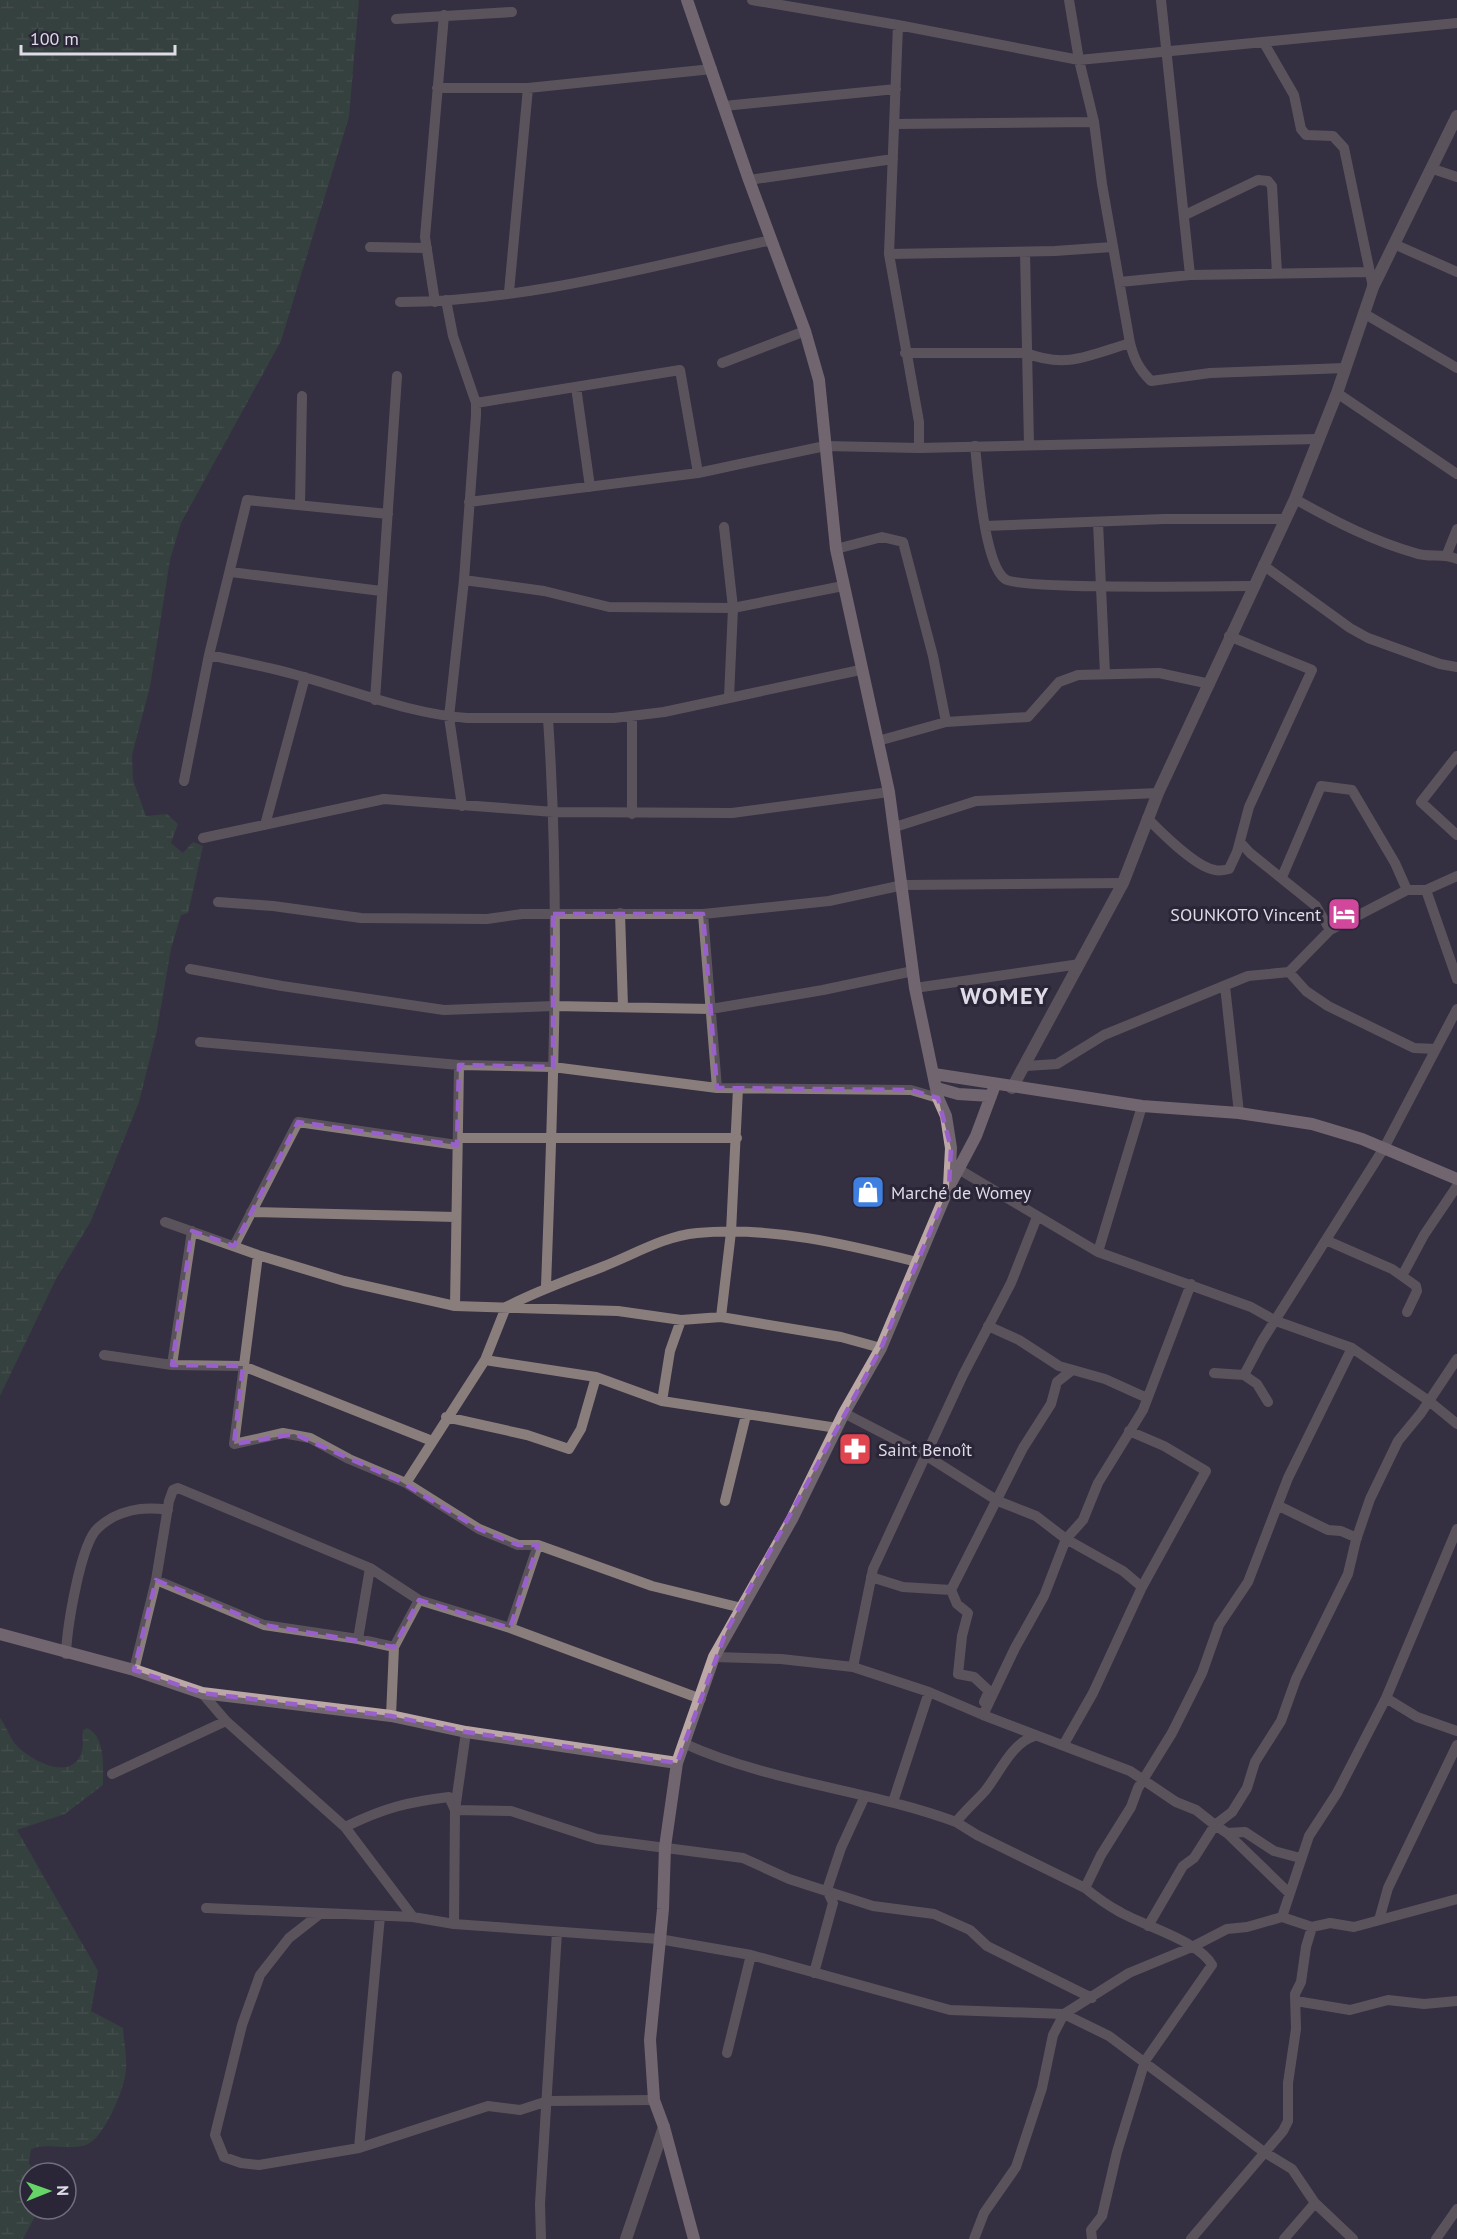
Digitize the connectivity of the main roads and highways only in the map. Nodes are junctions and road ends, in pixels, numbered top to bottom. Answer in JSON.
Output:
{"nodes":[{"id":1,"x":687,"y":0,"type":"edge"},
{"id":2,"x":934,"y":1074,"type":"junction"},
{"id":3,"x":993,"y":1091,"type":"junction"},
{"id":4,"x":937,"y":1093,"type":"junction"},
{"id":5,"x":1456,"y":1178,"type":"edge"},
{"id":6,"x":949,"y":1187,"type":"junction"},
{"id":7,"x":0,"y":1634,"type":"edge"},
{"id":8,"x":677,"y":1763,"type":"junction"},
{"id":9,"x":694,"y":2239,"type":"edge"}],
"edges":[{"from":1,"to":2,"type":"main road"},
{"from":2,"to":3,"type":"main road"},
{"from":2,"to":4,"type":"main road"},
{"from":3,"to":4,"type":"main road"},
{"from":3,"to":5,"type":"main road"},
{"from":3,"to":6,"type":"main road"},
{"from":4,"to":6,"type":"main road"},
{"from":6,"to":8,"type":"main road"},
{"from":7,"to":8,"type":"main road"},
{"from":8,"to":9,"type":"main road"}]}
